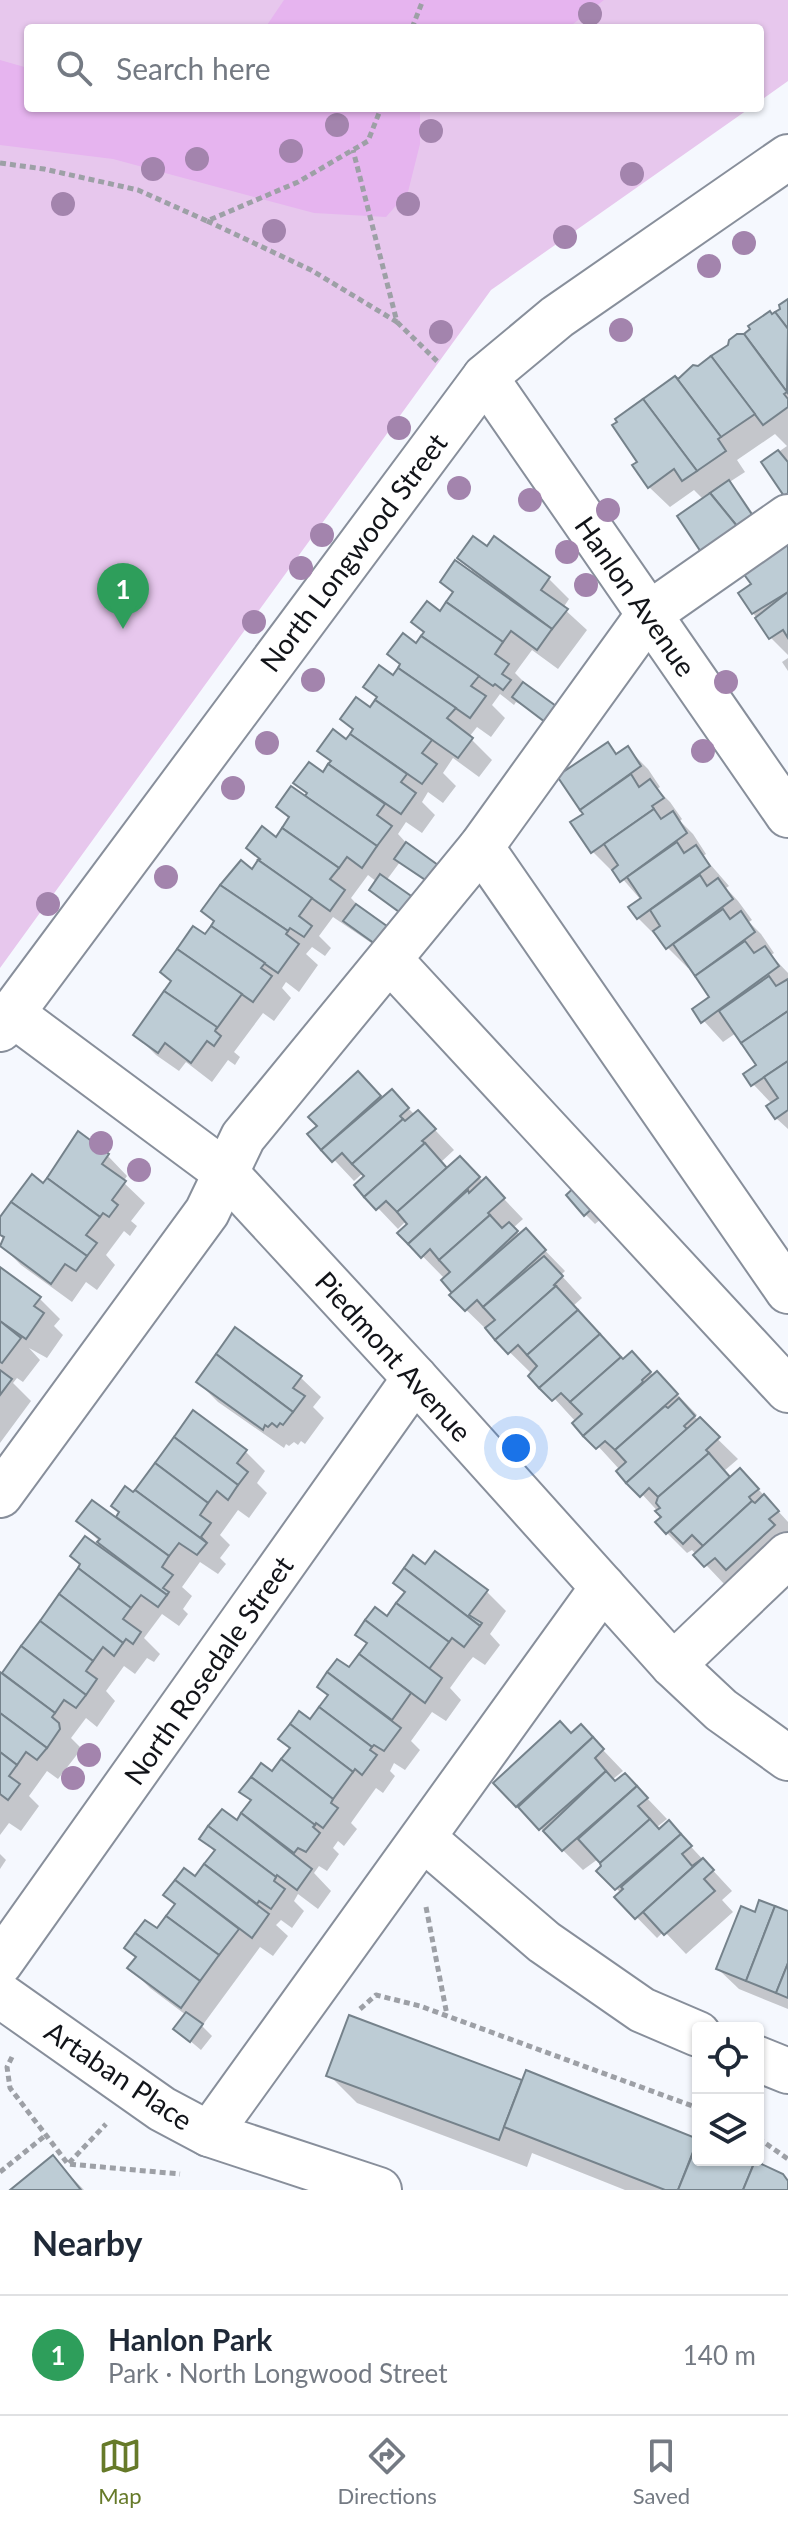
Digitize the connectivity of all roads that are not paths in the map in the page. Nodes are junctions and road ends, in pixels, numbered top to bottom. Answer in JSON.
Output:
{"nodes":[{"id":1,"x":788,"y":157,"type":"edge"},
{"id":2,"x":466,"y":374,"type":"junction"},
{"id":3,"x":788,"y":517,"type":"edge"},
{"id":4,"x":649,"y":614,"type":"junction"},
{"id":5,"x":788,"y":815,"type":"edge"},
{"id":6,"x":481,"y":847,"type":"junction"},
{"id":7,"x":390,"y":960,"type":"junction"},
{"id":8,"x":6,"y":1021,"type":"edge"},
{"id":9,"x":225,"y":1172,"type":"junction"},
{"id":10,"x":788,"y":1291,"type":"edge"},
{"id":11,"x":415,"y":1378,"type":"junction"},
{"id":12,"x":788,"y":1390,"type":"edge"},
{"id":13,"x":0,"y":1495,"type":"edge"},
{"id":14,"x":788,"y":1555,"type":"edge"},
{"id":15,"x":603,"y":1587,"type":"junction"},
{"id":16,"x":673,"y":1665,"type":"junction"},
{"id":17,"x":788,"y":1758,"type":"edge"},
{"id":18,"x":423,"y":1838,"type":"junction"},
{"id":19,"x":0,"y":1963,"type":"edge"},
{"id":20,"x":0,"y":1995,"type":"edge"},
{"id":21,"x":692,"y":2031,"type":"edge"},
{"id":22,"x":764,"y":2061,"type":"edge"},
{"id":23,"x":788,"y":2071,"type":"edge"},
{"id":24,"x":209,"y":2134,"type":"junction"},
{"id":25,"x":379,"y":2190,"type":"edge"}],
"edges":[{"from":1,"to":2,"type":"street","name":"North Longwood Street"},
{"from":2,"to":4,"type":"street","name":"Hanlon Avenue"},
{"from":2,"to":8,"type":"street","name":"North Longwood Street"},
{"from":3,"to":4,"type":"street"},
{"from":4,"to":5,"type":"street","name":"Hanlon Avenue"},
{"from":4,"to":6,"type":"street"},
{"from":6,"to":7,"type":"street"},
{"from":6,"to":10,"type":"street"},
{"from":7,"to":9,"type":"street"},
{"from":7,"to":12,"type":"street"},
{"from":8,"to":9,"type":"street","name":"Piedmont Avenue"},
{"from":9,"to":11,"type":"street","name":"Piedmont Avenue"},
{"from":9,"to":13,"type":"street"},
{"from":11,"to":15,"type":"street","name":"Piedmont Avenue"},
{"from":11,"to":19,"type":"street","name":"North Rosedale Street"},
{"from":14,"to":16,"type":"street"},
{"from":15,"to":16,"type":"street","name":"Piedmont Avenue"},
{"from":15,"to":18,"type":"street"},
{"from":16,"to":17,"type":"street","name":"Piedmont Avenue"},
{"from":18,"to":21,"type":"street"},
{"from":18,"to":24,"type":"street"},
{"from":20,"to":24,"type":"street","name":"Artaban Place"},
{"from":22,"to":23,"type":"street"},
{"from":24,"to":25,"type":"street","name":"Artaban Place"}]}
